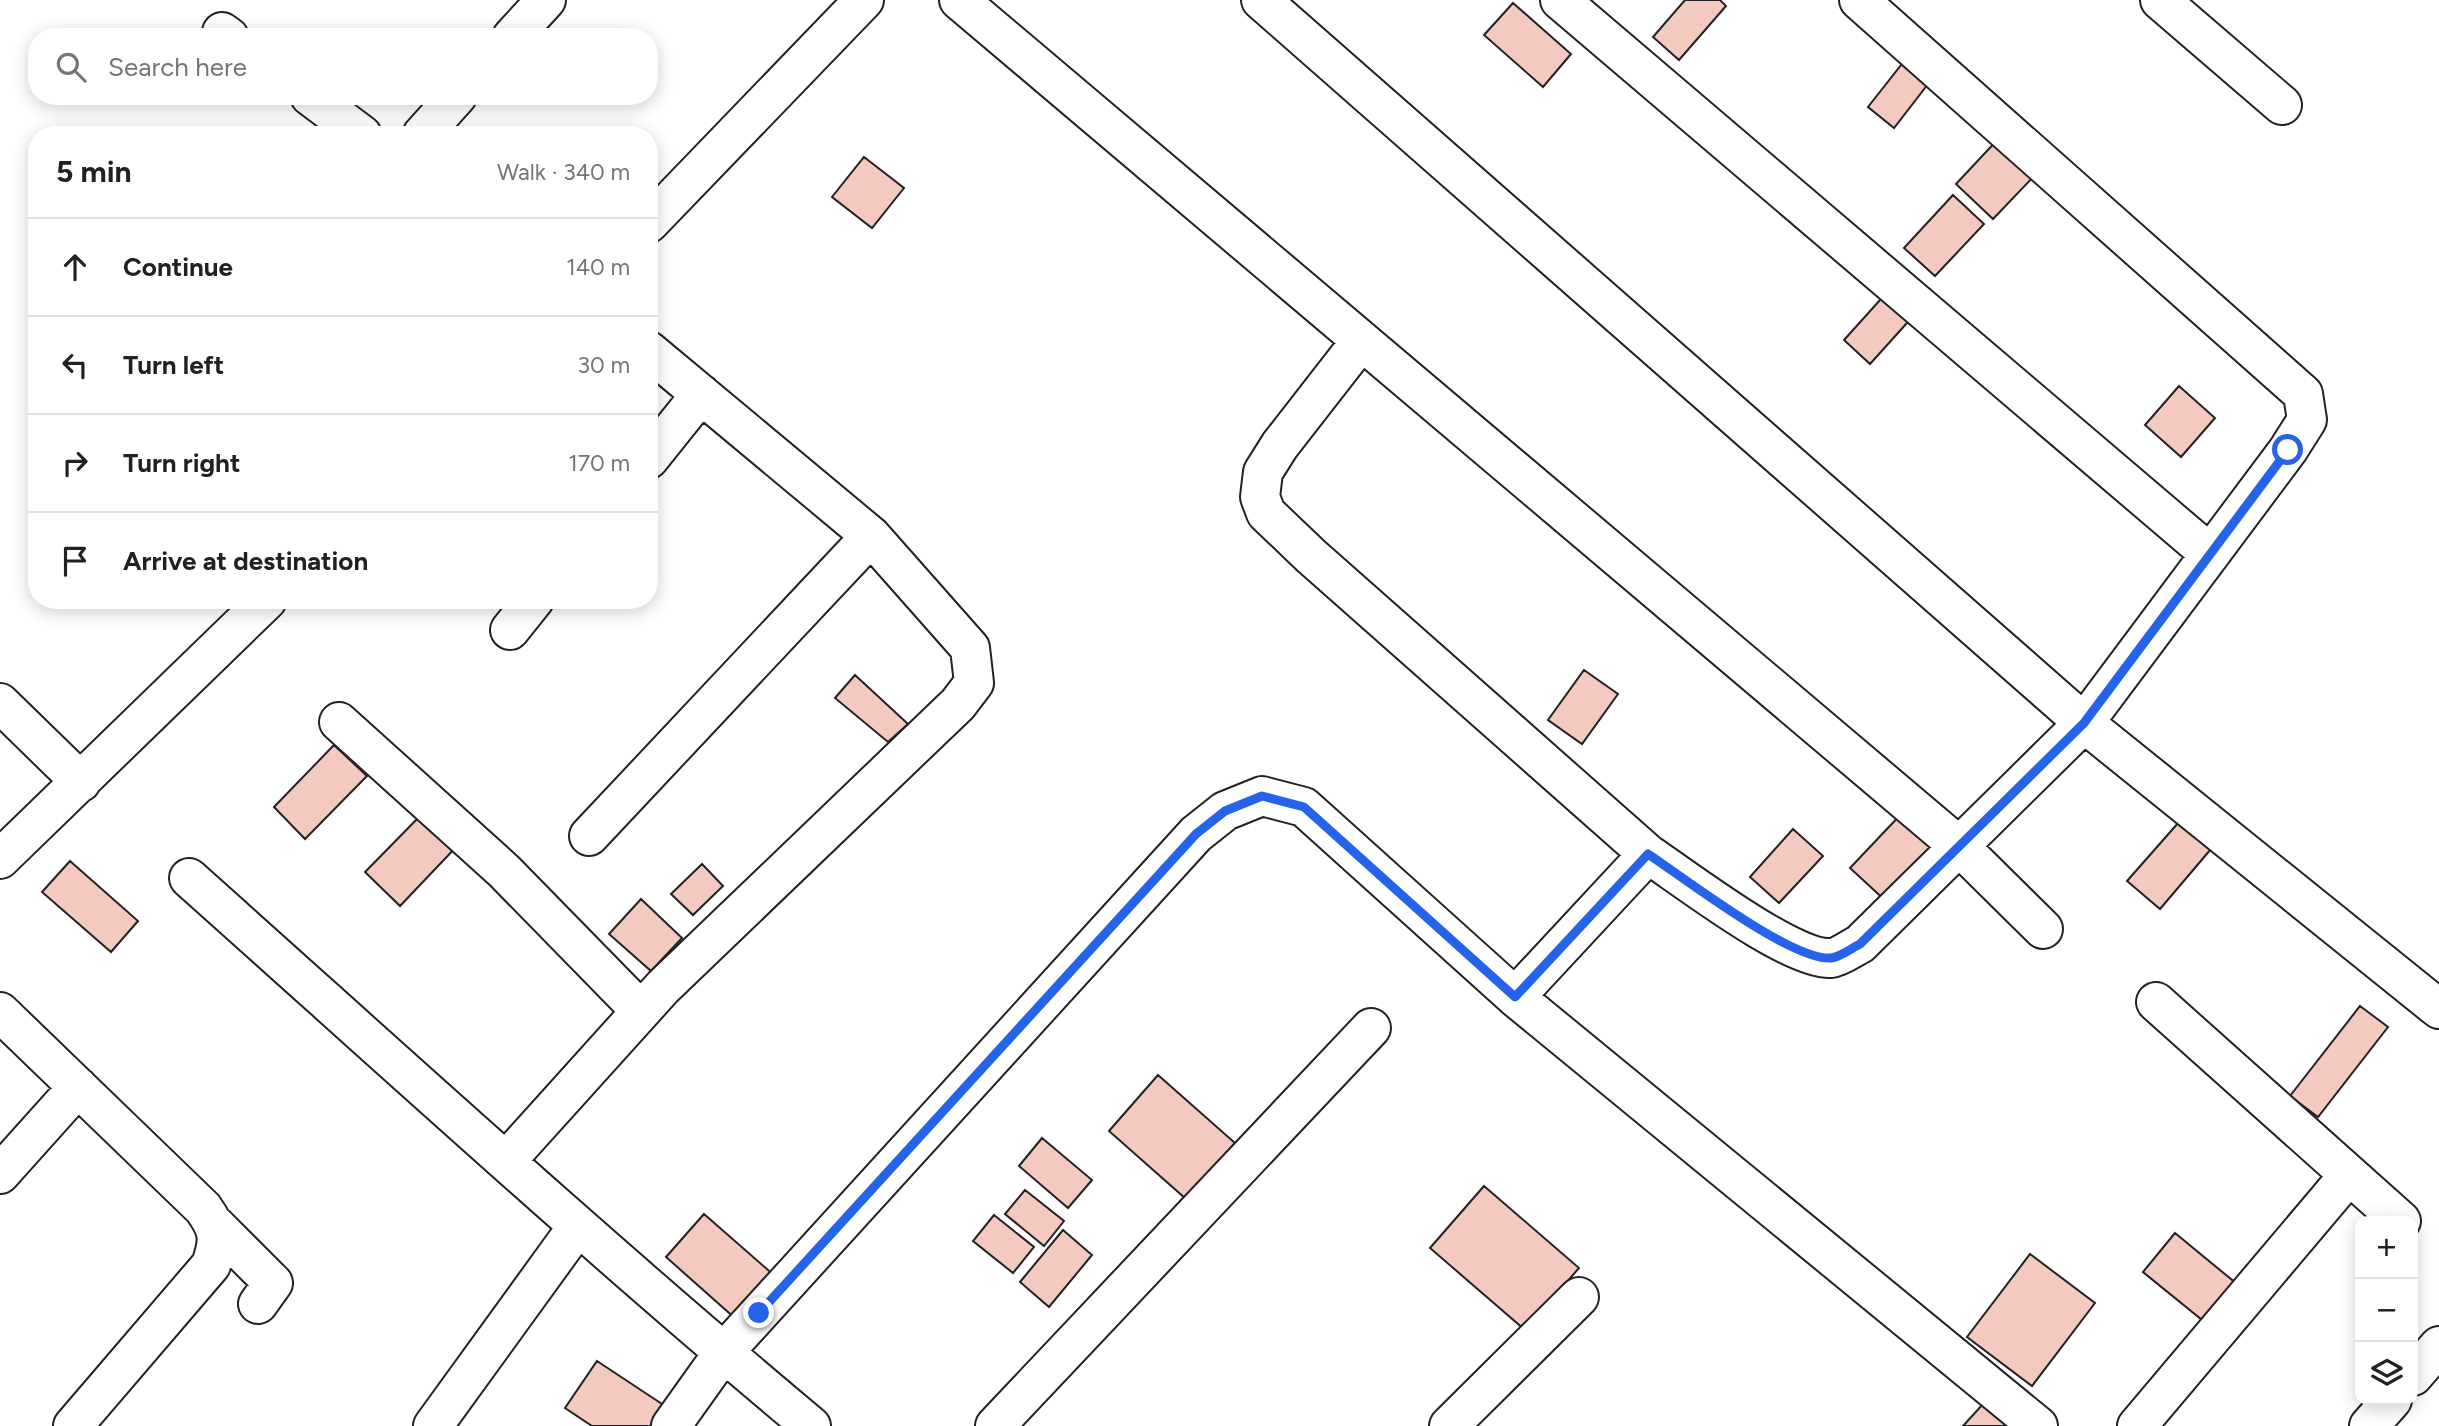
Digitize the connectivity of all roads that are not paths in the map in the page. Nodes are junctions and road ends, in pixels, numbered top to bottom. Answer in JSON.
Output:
{"nodes":[{"id":1,"x":546,"y":0,"type":"edge"},
{"id":2,"x":864,"y":0,"type":"edge"},
{"id":3,"x":959,"y":0,"type":"edge"},
{"id":4,"x":1261,"y":0,"type":"edge"},
{"id":5,"x":1560,"y":0,"type":"edge"},
{"id":6,"x":1858,"y":0,"type":"edge"},
{"id":7,"x":2160,"y":0,"type":"edge"},
{"id":8,"x":520,"y":28,"type":"edge"},
{"id":9,"x":322,"y":105,"type":"edge"},
{"id":10,"x":449,"y":105,"type":"edge"},
{"id":11,"x":2282,"y":105,"type":"dead end"},
{"id":12,"x":350,"y":126,"type":"edge"},
{"id":13,"x":430,"y":126,"type":"edge"},
{"id":14,"x":658,"y":214,"type":"edge"},
{"id":15,"x":1361,"y":341,"type":"junction"},
{"id":16,"x":658,"y":358,"type":"edge"},
{"id":17,"x":701,"y":394,"type":"junction"},
{"id":18,"x":658,"y":448,"type":"edge"},
{"id":19,"x":871,"y":536,"type":"junction"},
{"id":20,"x":2210,"y":554,"type":"junction"},
{"id":21,"x":258,"y":609,"type":"edge"},
{"id":22,"x":527,"y":609,"type":"edge"},
{"id":23,"x":510,"y":630,"type":"dead end"},
{"id":24,"x":0,"y":704,"type":"edge"},
{"id":25,"x":339,"y":722,"type":"dead end"},
{"id":26,"x":2084,"y":723,"type":"junction"},
{"id":27,"x":81,"y":782,"type":"junction"},
{"id":28,"x":589,"y":836,"type":"dead end"},
{"id":29,"x":1960,"y":847,"type":"junction"},
{"id":30,"x":1648,"y":854,"type":"junction"},
{"id":31,"x":0,"y":859,"type":"edge"},
{"id":32,"x":189,"y":878,"type":"dead end"},
{"id":33,"x":2043,"y":929,"type":"dead end"},
{"id":34,"x":1515,"y":997,"type":"junction"},
{"id":35,"x":2156,"y":1002,"type":"dead end"},
{"id":36,"x":2439,"y":1009,"type":"edge"},
{"id":37,"x":641,"y":1011,"type":"junction"},
{"id":38,"x":0,"y":1012,"type":"edge"},
{"id":39,"x":1371,"y":1028,"type":"dead end"},
{"id":40,"x":78,"y":1087,"type":"junction"},
{"id":41,"x":506,"y":1161,"type":"junction"},
{"id":42,"x":0,"y":1174,"type":"edge"},
{"id":43,"x":2348,"y":1175,"type":"junction"},
{"id":44,"x":2396,"y":1216,"type":"edge"},
{"id":45,"x":215,"y":1225,"type":"junction"},
{"id":46,"x":578,"y":1226,"type":"junction"},
{"id":47,"x":1579,"y":1297,"type":"dead end"},
{"id":48,"x":258,"y":1304,"type":"dead end"},
{"id":49,"x":2439,"y":1346,"type":"edge"},
{"id":50,"x":723,"y":1353,"type":"junction"},
{"id":51,"x":2418,"y":1370,"type":"edge"},
{"id":52,"x":2388,"y":1405,"type":"edge"},
{"id":53,"x":73,"y":1426,"type":"edge"},
{"id":54,"x":433,"y":1426,"type":"edge"},
{"id":55,"x":671,"y":1426,"type":"edge"},
{"id":56,"x":811,"y":1426,"type":"edge"},
{"id":57,"x":995,"y":1426,"type":"edge"},
{"id":58,"x":1448,"y":1426,"type":"edge"},
{"id":59,"x":2038,"y":1426,"type":"edge"},
{"id":60,"x":2137,"y":1426,"type":"edge"},
{"id":61,"x":2369,"y":1426,"type":"edge"}],
"edges":[{"from":1,"to":8,"type":"street"},
{"from":2,"to":14,"type":"street"},
{"from":3,"to":15,"type":"street"},
{"from":4,"to":26,"type":"street"},
{"from":5,"to":20,"type":"street"},
{"from":6,"to":20,"type":"street"},
{"from":7,"to":11,"type":"street"},
{"from":9,"to":12,"type":"street"},
{"from":10,"to":13,"type":"street"},
{"from":15,"to":29,"type":"street"},
{"from":15,"to":30,"type":"street"},
{"from":16,"to":17,"type":"street"},
{"from":17,"to":18,"type":"street"},
{"from":17,"to":19,"type":"street"},
{"from":19,"to":28,"type":"street"},
{"from":19,"to":37,"type":"street"},
{"from":20,"to":26,"type":"street"},
{"from":21,"to":27,"type":"street"},
{"from":22,"to":23,"type":"street"},
{"from":24,"to":27,"type":"street"},
{"from":25,"to":37,"type":"street"},
{"from":26,"to":29,"type":"street"},
{"from":26,"to":36,"type":"street"},
{"from":27,"to":31,"type":"street"},
{"from":29,"to":30,"type":"street"},
{"from":29,"to":33,"type":"street"},
{"from":30,"to":34,"type":"street"},
{"from":32,"to":41,"type":"street"},
{"from":34,"to":50,"type":"street"},
{"from":34,"to":59,"type":"street"},
{"from":35,"to":43,"type":"street"},
{"from":37,"to":41,"type":"street"},
{"from":38,"to":40,"type":"street"},
{"from":39,"to":57,"type":"street"},
{"from":40,"to":42,"type":"street"},
{"from":40,"to":45,"type":"street"},
{"from":41,"to":46,"type":"street"},
{"from":43,"to":44,"type":"street"},
{"from":43,"to":60,"type":"street"},
{"from":45,"to":48,"type":"street"},
{"from":45,"to":53,"type":"street"},
{"from":46,"to":50,"type":"street"},
{"from":46,"to":54,"type":"street"},
{"from":47,"to":58,"type":"street"},
{"from":49,"to":51,"type":"street"},
{"from":50,"to":55,"type":"street"},
{"from":50,"to":56,"type":"street"},
{"from":52,"to":61,"type":"street"}]}
